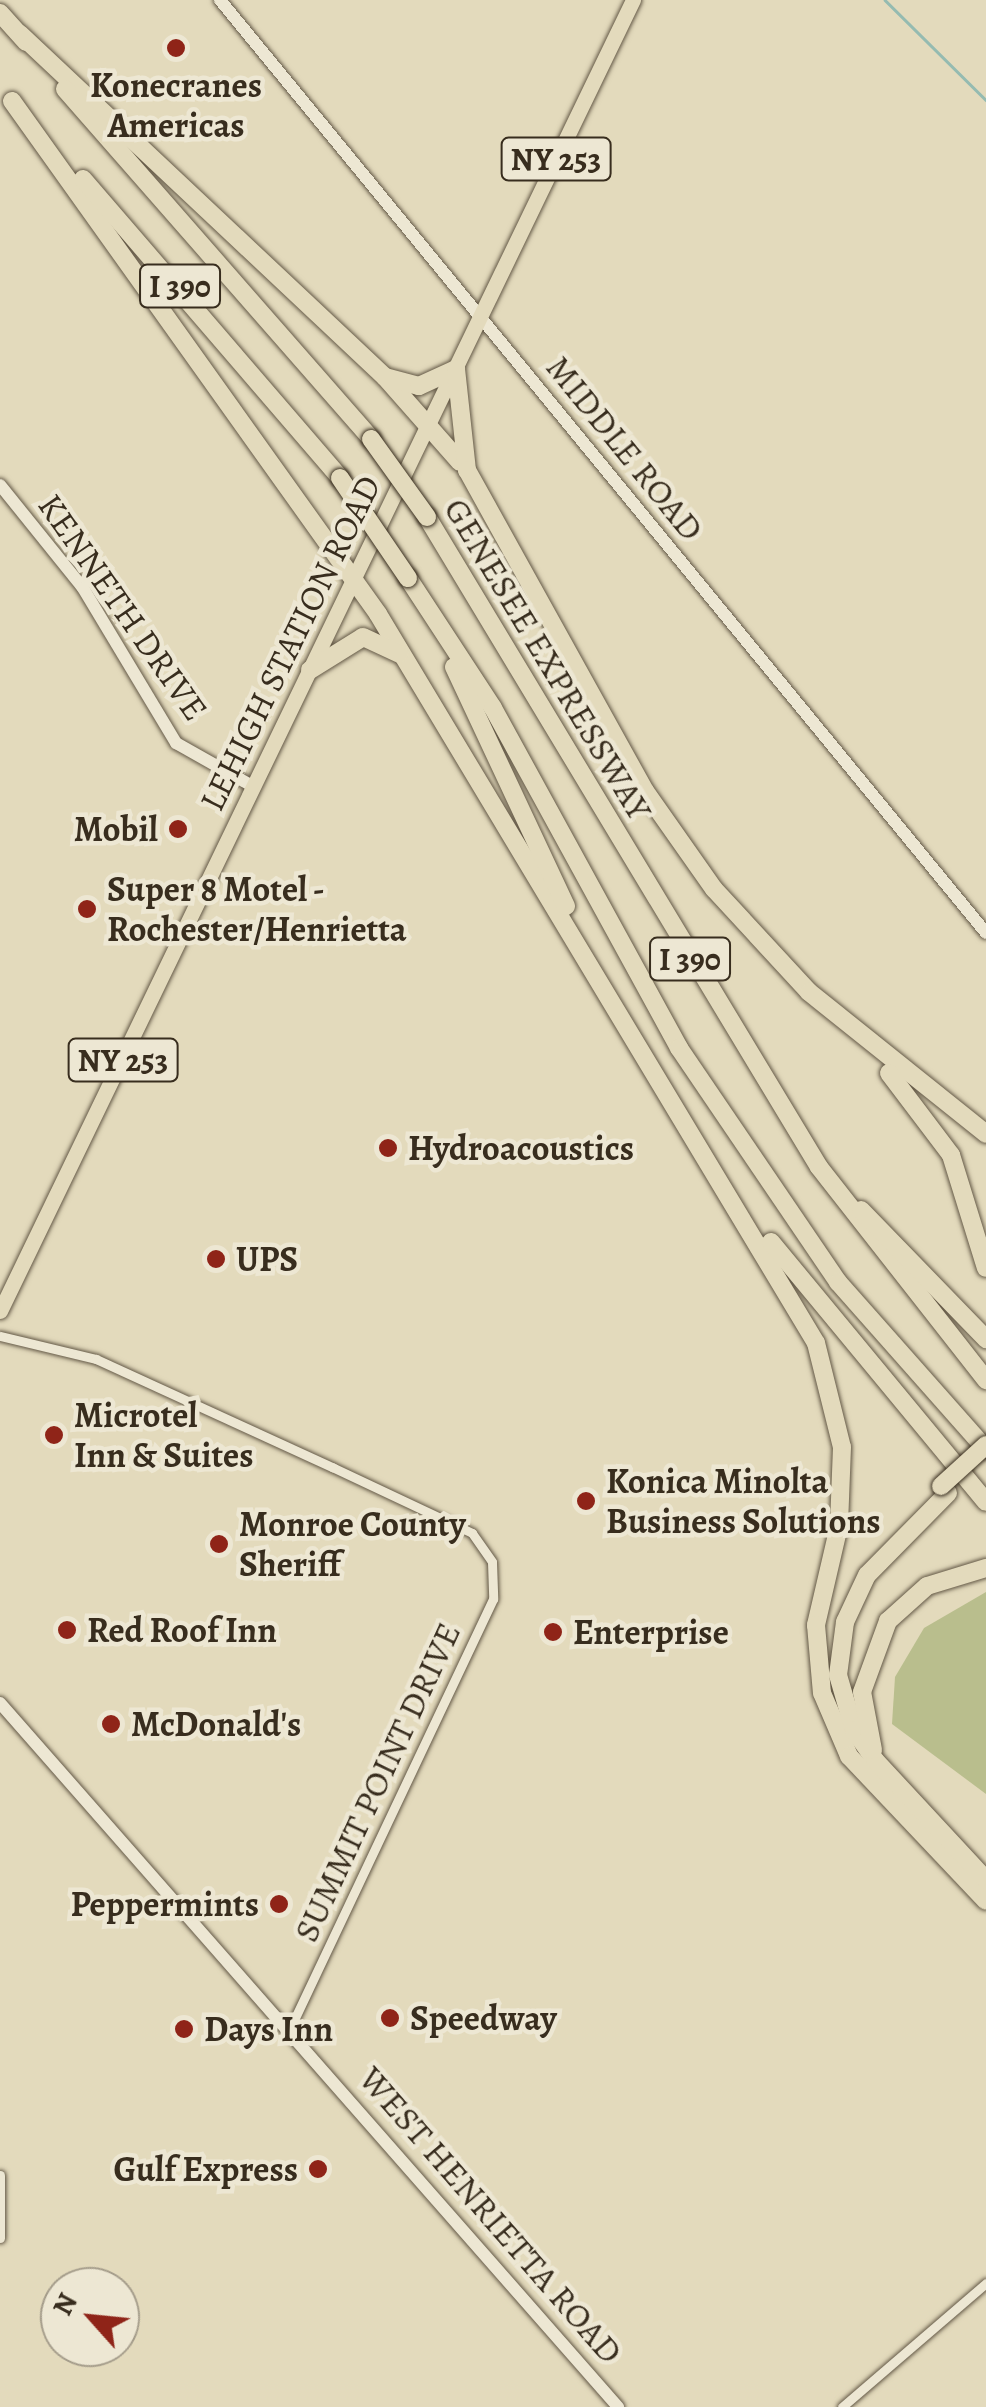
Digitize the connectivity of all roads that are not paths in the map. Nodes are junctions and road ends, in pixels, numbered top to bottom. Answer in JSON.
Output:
{"nodes":[{"id":1,"x":220,"y":0,"type":"edge"},
{"id":2,"x":633,"y":0,"type":"edge"},
{"id":3,"x":0,"y":13,"type":"edge"},
{"id":4,"x":20,"y":34,"type":"junction"},
{"id":5,"x":6,"y":94,"type":"edge"},
{"id":6,"x":480,"y":318,"type":"junction"},
{"id":7,"x":456,"y":369,"type":"junction"},
{"id":8,"x":384,"y":378,"type":"junction"},
{"id":9,"x":429,"y":424,"type":"junction"},
{"id":10,"x":467,"y":470,"type":"junction"},
{"id":11,"x":0,"y":485,"type":"edge"},
{"id":12,"x":353,"y":581,"type":"junction"},
{"id":13,"x":429,"y":612,"type":"junction"},
{"id":14,"x":404,"y":656,"type":"junction"},
{"id":15,"x":310,"y":670,"type":"junction"},
{"id":16,"x":254,"y":787,"type":"junction"},
{"id":17,"x":986,"y":933,"type":"edge"},
{"id":18,"x":601,"y":980,"type":"junction"},
{"id":19,"x":848,"y":1028,"type":"junction"},
{"id":20,"x":986,"y":1134,"type":"edge"},
{"id":21,"x":819,"y":1167,"type":"junction"},
{"id":22,"x":734,"y":1194,"type":"junction"},
{"id":23,"x":986,"y":1268,"type":"edge"},
{"id":24,"x":0,"y":1310,"type":"edge"},
{"id":25,"x":0,"y":1336,"type":"edge"},
{"id":26,"x":986,"y":1339,"type":"edge"},
{"id":27,"x":986,"y":1380,"type":"edge"},
{"id":28,"x":986,"y":1447,"type":"edge"},
{"id":29,"x":986,"y":1458,"type":"edge"},
{"id":30,"x":944,"y":1490,"type":"junction"},
{"id":31,"x":986,"y":1502,"type":"edge"},
{"id":32,"x":986,"y":1568,"type":"edge"},
{"id":33,"x":0,"y":1704,"type":"edge"},
{"id":34,"x":876,"y":1760,"type":"junction"},
{"id":35,"x":870,"y":1782,"type":"junction"},
{"id":36,"x":986,"y":1880,"type":"edge"},
{"id":37,"x":986,"y":1900,"type":"edge"},
{"id":38,"x":289,"y":2030,"type":"junction"},
{"id":39,"x":0,"y":2174,"type":"edge"},
{"id":40,"x":0,"y":2238,"type":"edge"},
{"id":41,"x":986,"y":2283,"type":"edge"},
{"id":42,"x":618,"y":2407,"type":"edge"},
{"id":43,"x":842,"y":2407,"type":"edge"}],
"edges":[{"from":1,"to":6,"type":"street","name":"MIDDLE ROAD"},
{"from":2,"to":6,"type":"main road","name":"LEHIGH STATION ROAD","number":"NY 253"},
{"from":3,"to":4,"type":"highway","name":"GENESEE EXPRESSWAY","number":"I 390"},
{"from":4,"to":8,"type":"highway"},
{"from":4,"to":21,"type":"highway","name":"GENESEE EXPRESSWAY","number":"I 390","bridge":true},
{"from":5,"to":12,"type":"highway"},
{"from":5,"to":13,"type":"highway","name":"GENESEE EXPRESSWAY","number":"I 390","bridge":true},
{"from":6,"to":7,"type":"main road","name":"LEHIGH STATION ROAD","number":"NY 253"},
{"from":6,"to":17,"type":"street","name":"MIDDLE ROAD"},
{"from":7,"to":8,"type":"highway"},
{"from":7,"to":9,"type":"main road","name":"LEHIGH STATION ROAD","number":"NY 253"},
{"from":7,"to":10,"type":"highway"},
{"from":8,"to":9,"type":"highway"},
{"from":9,"to":10,"type":"highway"},
{"from":9,"to":12,"type":"main road","name":"LEHIGH STATION ROAD","number":"NY 253"},
{"from":10,"to":19,"type":"highway"},
{"from":11,"to":16,"type":"street","name":"KENNETH DRIVE"},
{"from":12,"to":14,"type":"highway"},
{"from":12,"to":15,"type":"main road","name":"LEHIGH STATION ROAD","number":"NY 253"},
{"from":13,"to":18,"type":"highway"},
{"from":13,"to":28,"type":"highway","name":"GENESEE EXPRESSWAY","number":"I 390"},
{"from":14,"to":15,"type":"highway"},
{"from":14,"to":18,"type":"highway"},
{"from":15,"to":16,"type":"main road","name":"LEHIGH STATION ROAD","number":"NY 253"},
{"from":16,"to":24,"type":"main road","name":"LEHIGH STATION ROAD","number":"NY 253"},
{"from":18,"to":22,"type":"highway"},
{"from":19,"to":20,"type":"highway"},
{"from":19,"to":23,"type":"highway"},
{"from":21,"to":26,"type":"highway"},
{"from":21,"to":27,"type":"highway","name":"GENESEE EXPRESSWAY","number":"I 390"},
{"from":22,"to":31,"type":"highway"},
{"from":22,"to":35,"type":"highway"},
{"from":25,"to":38,"type":"street","name":"SUMMIT POINT DRIVE"},
{"from":28,"to":30,"type":"highway","bridge":true},
{"from":29,"to":30,"type":"highway"},
{"from":30,"to":34,"type":"highway"},
{"from":30,"to":35,"type":"highway"},
{"from":32,"to":34,"type":"highway"},
{"from":33,"to":38,"type":"street","name":"WEST HENRIETTA ROAD"},
{"from":34,"to":36,"type":"highway"},
{"from":35,"to":37,"type":"highway"},
{"from":38,"to":42,"type":"street","name":"WEST HENRIETTA ROAD"},
{"from":39,"to":40,"type":"street"},
{"from":41,"to":43,"type":"street"}]}
